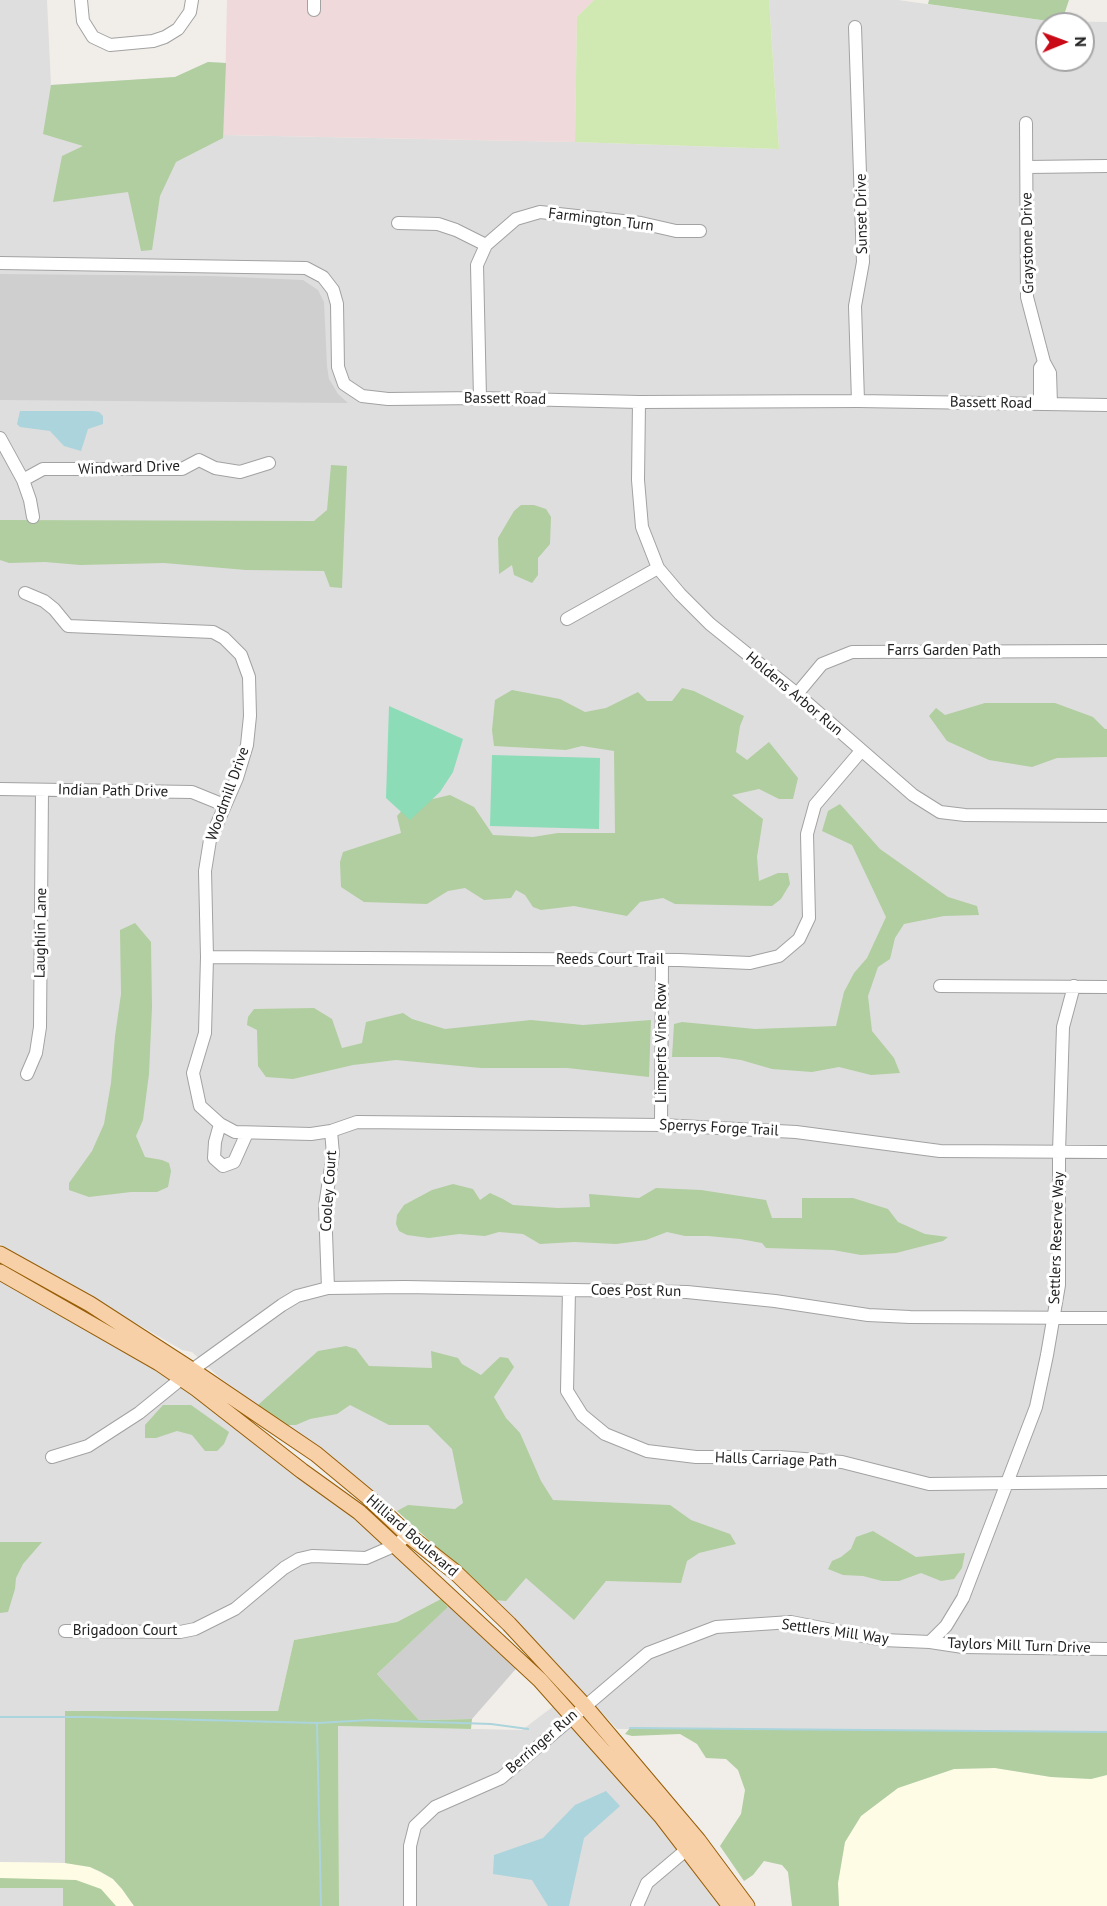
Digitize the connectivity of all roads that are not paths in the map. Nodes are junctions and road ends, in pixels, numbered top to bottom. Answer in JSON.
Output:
{"nodes":[{"id":1,"x":81,"y":0,"type":"edge"},
{"id":2,"x":192,"y":0,"type":"edge"},
{"id":3,"x":855,"y":27,"type":"dead end"},
{"id":4,"x":1026,"y":123,"type":"dead end"},
{"id":5,"x":1107,"y":166,"type":"edge"},
{"id":6,"x":1027,"y":167,"type":"junction"},
{"id":7,"x":398,"y":223,"type":"dead end"},
{"id":8,"x":700,"y":231,"type":"dead end"},
{"id":9,"x":486,"y":245,"type":"junction"},
{"id":10,"x":0,"y":263,"type":"edge"},
{"id":11,"x":480,"y":398,"type":"junction"},
{"id":12,"x":858,"y":401,"type":"junction"},
{"id":13,"x":639,"y":402,"type":"junction"},
{"id":14,"x":1045,"y":404,"type":"junction"},
{"id":15,"x":1107,"y":405,"type":"edge"},
{"id":16,"x":0,"y":438,"type":"edge"},
{"id":17,"x":269,"y":463,"type":"dead end"},
{"id":18,"x":22,"y":480,"type":"junction"},
{"id":19,"x":33,"y":517,"type":"dead end"},
{"id":20,"x":658,"y":568,"type":"junction"},
{"id":21,"x":25,"y":593,"type":"dead end"},
{"id":22,"x":567,"y":619,"type":"dead end"},
{"id":23,"x":1107,"y":651,"type":"edge"},
{"id":24,"x":797,"y":694,"type":"junction"},
{"id":25,"x":861,"y":751,"type":"junction"},
{"id":26,"x":0,"y":789,"type":"edge"},
{"id":27,"x":42,"y":790,"type":"junction"},
{"id":28,"x":224,"y":805,"type":"junction"},
{"id":29,"x":1107,"y":816,"type":"edge"},
{"id":30,"x":207,"y":957,"type":"junction"},
{"id":31,"x":662,"y":961,"type":"junction"},
{"id":32,"x":940,"y":986,"type":"dead end"},
{"id":33,"x":1074,"y":986,"type":"junction"},
{"id":34,"x":1107,"y":987,"type":"edge"},
{"id":35,"x":27,"y":1074,"type":"dead end"},
{"id":36,"x":220,"y":1124,"type":"junction"},
{"id":37,"x":661,"y":1125,"type":"junction"},
{"id":38,"x":331,"y":1131,"type":"junction"},
{"id":39,"x":247,"y":1133,"type":"junction"},
{"id":40,"x":1059,"y":1152,"type":"junction"},
{"id":41,"x":1107,"y":1152,"type":"edge"},
{"id":42,"x":0,"y":1254,"type":"edge"},
{"id":43,"x":0,"y":1272,"type":"edge"},
{"id":44,"x":328,"y":1288,"type":"junction"},
{"id":45,"x":569,"y":1290,"type":"junction"},
{"id":46,"x":1054,"y":1317,"type":"junction"},
{"id":47,"x":1107,"y":1318,"type":"edge"},
{"id":48,"x":188,"y":1373,"type":"junction"},
{"id":49,"x":52,"y":1457,"type":"dead end"},
{"id":50,"x":1007,"y":1482,"type":"junction"},
{"id":51,"x":1107,"y":1482,"type":"edge"},
{"id":52,"x":402,"y":1540,"type":"junction"},
{"id":53,"x":65,"y":1630,"type":"dead end"},
{"id":54,"x":930,"y":1642,"type":"junction"},
{"id":55,"x":1107,"y":1649,"type":"edge"},
{"id":56,"x":584,"y":1705,"type":"junction"},
{"id":57,"x":572,"y":1716,"type":"junction"},
{"id":58,"x":692,"y":1845,"type":"junction"},
{"id":59,"x":410,"y":1906,"type":"edge"},
{"id":60,"x":637,"y":1906,"type":"edge"},
{"id":61,"x":730,"y":1906,"type":"edge"},
{"id":62,"x":747,"y":1906,"type":"edge"}],
"edges":[{"from":1,"to":2,"type":"street"},
{"from":3,"to":12,"type":"street","name":"Sunset Drive"},
{"from":4,"to":6,"type":"street","name":"Graystone Drive"},
{"from":5,"to":6,"type":"street"},
{"from":6,"to":14,"type":"street","name":"Graystone Drive"},
{"from":7,"to":9,"type":"street"},
{"from":8,"to":9,"type":"street","name":"Farmington Turn"},
{"from":9,"to":11,"type":"street"},
{"from":10,"to":11,"type":"street","name":"Bassett Road"},
{"from":11,"to":13,"type":"street","name":"Bassett Road"},
{"from":12,"to":13,"type":"street","name":"Bassett Road"},
{"from":12,"to":14,"type":"street","name":"Bassett Road"},
{"from":13,"to":20,"type":"street","name":"Holdens Arbor Run"},
{"from":14,"to":15,"type":"street","name":"Bassett Road"},
{"from":16,"to":18,"type":"street"},
{"from":17,"to":18,"type":"street","name":"Windward Drive"},
{"from":18,"to":19,"type":"street"},
{"from":20,"to":22,"type":"street"},
{"from":20,"to":24,"type":"street","name":"Holdens Arbor Run"},
{"from":21,"to":28,"type":"street","name":"Woodmill Drive"},
{"from":23,"to":24,"type":"street","name":"Farrs Garden Path"},
{"from":24,"to":25,"type":"street","name":"Holdens Arbor Run"},
{"from":25,"to":29,"type":"street","name":"Holdens Arbor Run"},
{"from":25,"to":31,"type":"street","name":"Reeds Court Trail"},
{"from":26,"to":27,"type":"street","name":"Indian Path Drive"},
{"from":27,"to":28,"type":"street","name":"Indian Path Drive"},
{"from":27,"to":35,"type":"street","name":"Laughlin Lane"},
{"from":28,"to":30,"type":"street","name":"Woodmill Drive"},
{"from":30,"to":31,"type":"street","name":"Reeds Court Trail"},
{"from":30,"to":36,"type":"street","name":"Woodmill Drive"},
{"from":31,"to":37,"type":"street","name":"Limperts Vine Row"},
{"from":32,"to":33,"type":"street"},
{"from":33,"to":34,"type":"street"},
{"from":33,"to":40,"type":"street","name":"Settlers Reserve Way"},
{"from":36,"to":39,"type":"street","name":"Sperrys Forge Trail"},
{"from":36,"to":39,"type":"street"},
{"from":37,"to":38,"type":"street","name":"Sperrys Forge Trail"},
{"from":37,"to":40,"type":"street","name":"Sperrys Forge Trail"},
{"from":38,"to":39,"type":"street","name":"Sperrys Forge Trail"},
{"from":38,"to":44,"type":"street","name":"Cooley Court"},
{"from":40,"to":41,"type":"street","name":"Sperrys Forge Trail"},
{"from":40,"to":46,"type":"street","name":"Settlers Reserve Way"},
{"from":42,"to":48,"type":"main road","name":"Hilliard Boulevard"},
{"from":43,"to":48,"type":"main road","name":"Hilliard Boulevard"},
{"from":44,"to":45,"type":"street","name":"Coes Post Run"},
{"from":44,"to":48,"type":"street","name":"Coes Post Run"},
{"from":45,"to":46,"type":"street","name":"Coes Post Run"},
{"from":45,"to":50,"type":"street","name":"Halls Carriage Path"},
{"from":46,"to":47,"type":"street","name":"Coes Post Run"},
{"from":46,"to":50,"type":"street","name":"Settlers Reserve Way"},
{"from":48,"to":49,"type":"street","name":"Coes Post Run"},
{"from":48,"to":52,"type":"main road","name":"Hilliard Boulevard"},
{"from":48,"to":52,"type":"main road","name":"Hilliard Boulevard"},
{"from":50,"to":51,"type":"street","name":"Halls Carriage Path"},
{"from":50,"to":54,"type":"street","name":"Settlers Reserve Way"},
{"from":52,"to":53,"type":"street","name":"Brigadoon Court"},
{"from":52,"to":56,"type":"main road","name":"Hilliard Boulevard"},
{"from":52,"to":57,"type":"main road","name":"Hilliard Boulevard"},
{"from":54,"to":55,"type":"street","name":"Taylors Mill Turn Drive"},
{"from":54,"to":56,"type":"street","name":"Settlers Mill Way"},
{"from":56,"to":57,"type":"street","name":"Berringer Run"},
{"from":56,"to":58,"type":"main road","name":"Hilliard Boulevard"},
{"from":57,"to":58,"type":"main road","name":"Hilliard Boulevard"},
{"from":57,"to":59,"type":"street","name":"Berringer Run"},
{"from":58,"to":60,"type":"street"},
{"from":58,"to":61,"type":"main road","name":"Hilliard Boulevard"},
{"from":58,"to":62,"type":"main road","name":"Hilliard Boulevard"}]}
